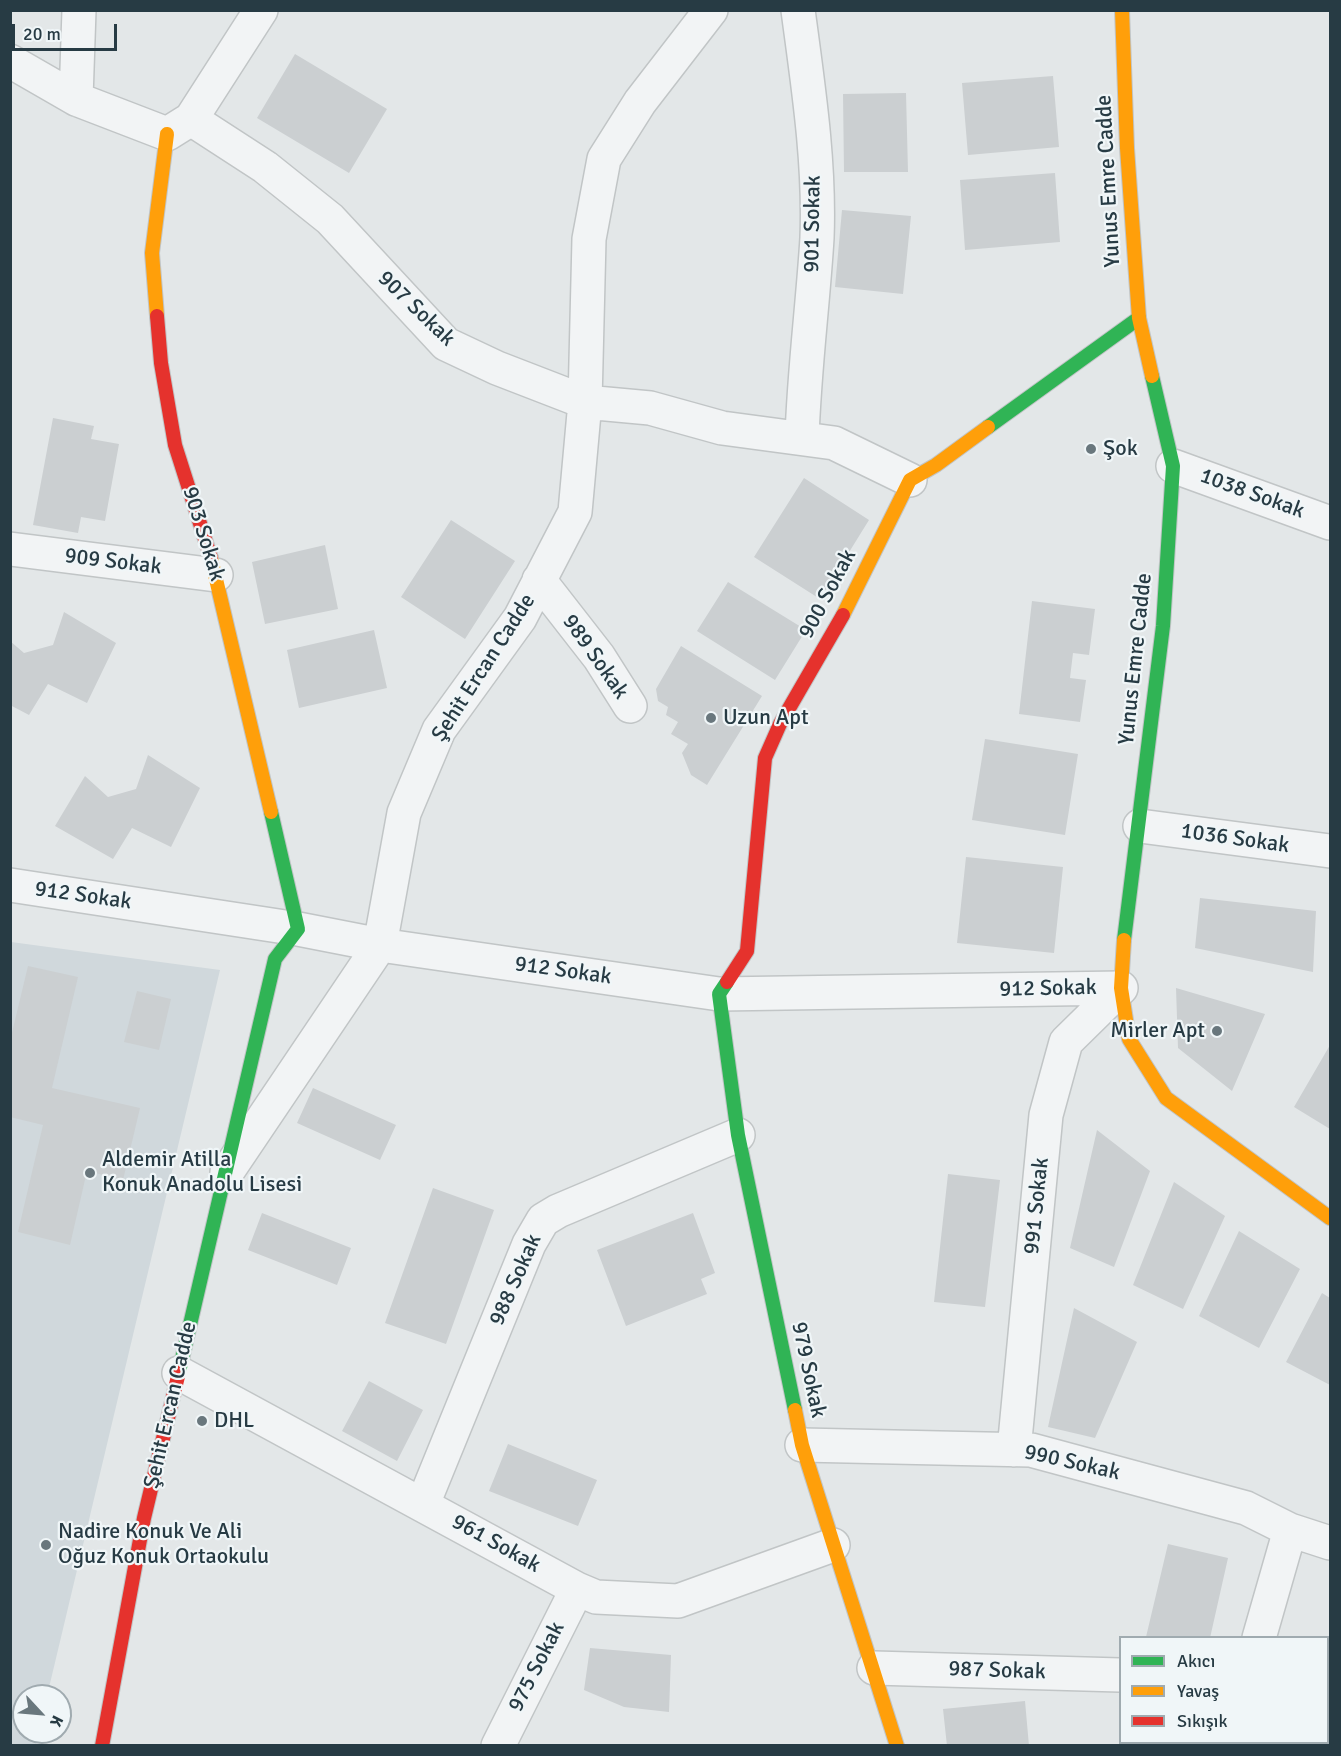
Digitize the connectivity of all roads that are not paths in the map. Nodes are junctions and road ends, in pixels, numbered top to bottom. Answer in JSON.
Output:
{"nodes":[{"id":1,"x":79,"y":10,"type":"edge"},
{"id":2,"x":261,"y":10,"type":"edge"},
{"id":3,"x":711,"y":10,"type":"edge"},
{"id":4,"x":798,"y":10,"type":"edge"},
{"id":5,"x":1122,"y":10,"type":"edge"},
{"id":6,"x":10,"y":61,"type":"edge"},
{"id":7,"x":76,"y":99,"type":"junction"},
{"id":8,"x":179,"y":127,"type":"junction"},
{"id":9,"x":1139,"y":318,"type":"junction"},
{"id":10,"x":585,"y":402,"type":"junction"},
{"id":11,"x":802,"y":438,"type":"junction"},
{"id":12,"x":1173,"y":466,"type":"junction"},
{"id":13,"x":910,"y":480,"type":"junction"},
{"id":14,"x":1329,"y":519,"type":"edge"},
{"id":15,"x":10,"y":549,"type":"edge"},
{"id":16,"x":216,"y":575,"type":"junction"},
{"id":17,"x":539,"y":580,"type":"junction"},
{"id":18,"x":630,"y":706,"type":"dead end"},
{"id":19,"x":1140,"y":826,"type":"junction"},
{"id":20,"x":1330,"y":851,"type":"edge"},
{"id":21,"x":10,"y":885,"type":"edge"},
{"id":22,"x":298,"y":929,"type":"junction"},
{"id":23,"x":380,"y":945,"type":"junction"},
{"id":24,"x":1121,"y":988,"type":"junction"},
{"id":25,"x":719,"y":994,"type":"junction"},
{"id":26,"x":738,"y":1135,"type":"junction"},
{"id":27,"x":227,"y":1172,"type":"junction"},
{"id":28,"x":1330,"y":1218,"type":"edge"},
{"id":29,"x":179,"y":1373,"type":"junction"},
{"id":30,"x":802,"y":1445,"type":"junction"},
{"id":31,"x":1014,"y":1450,"type":"junction"},
{"id":32,"x":423,"y":1504,"type":"junction"},
{"id":33,"x":1290,"y":1530,"type":"junction"},
{"id":34,"x":1330,"y":1543,"type":"edge"},
{"id":35,"x":833,"y":1545,"type":"junction"},
{"id":36,"x":577,"y":1589,"type":"junction"},
{"id":37,"x":1259,"y":1636,"type":"edge"},
{"id":38,"x":874,"y":1668,"type":"junction"},
{"id":39,"x":1119,"y":1675,"type":"edge"},
{"id":40,"x":102,"y":1746,"type":"edge"},
{"id":41,"x":498,"y":1746,"type":"edge"},
{"id":42,"x":897,"y":1746,"type":"edge"}],
"edges":[{"from":1,"to":7,"type":"street"},
{"from":2,"to":8,"type":"street","name":"903 Sokak"},
{"from":3,"to":10,"type":"street","name":"Şehit Ercan Cadde"},
{"from":4,"to":11,"type":"street","name":"901 Sokak"},
{"from":5,"to":9,"type":"street","name":"Yunus Emre Cadde"},
{"from":6,"to":7,"type":"street","name":"907 Sokak"},
{"from":7,"to":8,"type":"street","name":"907 Sokak"},
{"from":8,"to":10,"type":"street","name":"907 Sokak"},
{"from":8,"to":16,"type":"street","name":"903 Sokak"},
{"from":9,"to":12,"type":"street","name":"Yunus Emre Cadde"},
{"from":9,"to":13,"type":"street"},
{"from":10,"to":11,"type":"street","name":"907 Sokak"},
{"from":10,"to":17,"type":"street","name":"Şehit Ercan Cadde"},
{"from":11,"to":13,"type":"street","name":"907 Sokak"},
{"from":12,"to":14,"type":"street","name":"1038 Sokak"},
{"from":12,"to":19,"type":"street","name":"Yunus Emre Cadde"},
{"from":13,"to":25,"type":"street","name":"900 Sokak"},
{"from":15,"to":16,"type":"street","name":"909 Sokak"},
{"from":16,"to":22,"type":"street","name":"903 Sokak"},
{"from":17,"to":18,"type":"street","name":"989 Sokak"},
{"from":17,"to":23,"type":"street","name":"Şehit Ercan Cadde"},
{"from":19,"to":20,"type":"street","name":"1036 Sokak"},
{"from":19,"to":24,"type":"street","name":"Yunus Emre Cadde"},
{"from":21,"to":22,"type":"street","name":"912 Sokak"},
{"from":22,"to":23,"type":"street","name":"912 Sokak"},
{"from":22,"to":27,"type":"street","name":"Şehit Ercan Cadde"},
{"from":23,"to":25,"type":"street","name":"912 Sokak"},
{"from":23,"to":27,"type":"street","name":"Şehit Ercan Cadde"},
{"from":24,"to":25,"type":"street","name":"912 Sokak"},
{"from":24,"to":28,"type":"street","name":"Yunus Emre Cadde"},
{"from":24,"to":31,"type":"street","name":"991 Sokak"},
{"from":25,"to":26,"type":"street","name":"979 Sokak"},
{"from":26,"to":30,"type":"street","name":"979 Sokak"},
{"from":26,"to":32,"type":"street","name":"988 Sokak"},
{"from":27,"to":29,"type":"street","name":"Şehit Ercan Cadde"},
{"from":29,"to":32,"type":"street","name":"961 Sokak"},
{"from":29,"to":40,"type":"street","name":"Şehit Ercan Cadde"},
{"from":30,"to":31,"type":"street","name":"990 Sokak"},
{"from":30,"to":35,"type":"street","name":"979 Sokak"},
{"from":31,"to":33,"type":"street","name":"990 Sokak"},
{"from":32,"to":36,"type":"street","name":"961 Sokak"},
{"from":33,"to":34,"type":"street","name":"990 Sokak"},
{"from":33,"to":37,"type":"street"},
{"from":35,"to":36,"type":"street","name":"961 Sokak"},
{"from":35,"to":38,"type":"street","name":"979 Sokak"},
{"from":36,"to":41,"type":"street","name":"975 Sokak"},
{"from":38,"to":39,"type":"street","name":"987 Sokak"},
{"from":38,"to":42,"type":"street","name":"979 Sokak"}]}
